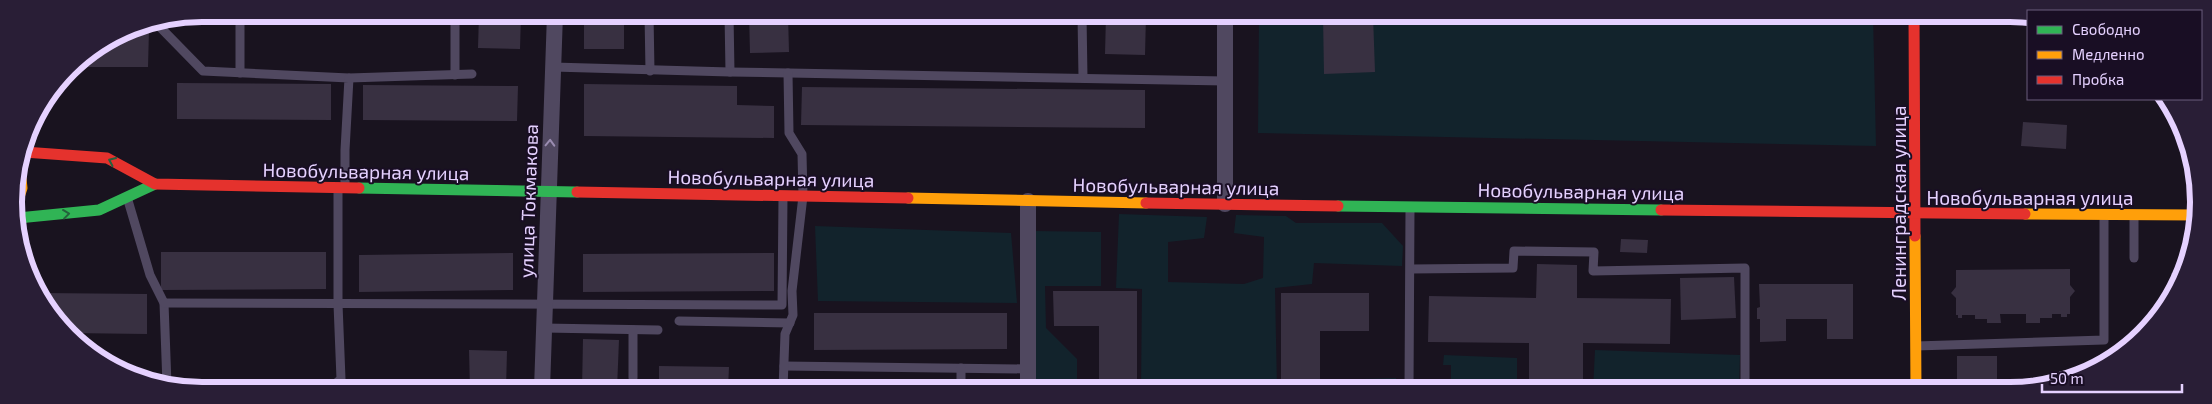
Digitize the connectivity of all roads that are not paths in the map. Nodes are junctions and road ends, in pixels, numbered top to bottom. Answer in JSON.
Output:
{"nodes":[{"id":1,"x":240,"y":22,"type":"edge"},
{"id":2,"x":455,"y":22,"type":"edge"},
{"id":3,"x":554,"y":22,"type":"edge"},
{"id":4,"x":649,"y":22,"type":"edge"},
{"id":5,"x":729,"y":22,"type":"edge"},
{"id":6,"x":1082,"y":22,"type":"edge"},
{"id":7,"x":1225,"y":22,"type":"edge"},
{"id":8,"x":1914,"y":22,"type":"edge"},
{"id":9,"x":161,"y":28,"type":"edge"},
{"id":10,"x":553,"y":67,"type":"junction"},
{"id":11,"x":650,"y":71,"type":"junction"},
{"id":12,"x":730,"y":72,"type":"junction"},
{"id":13,"x":240,"y":73,"type":"junction"},
{"id":14,"x":788,"y":73,"type":"junction"},
{"id":15,"x":455,"y":74,"type":"junction"},
{"id":16,"x":472,"y":74,"type":"dead end"},
{"id":17,"x":349,"y":78,"type":"junction"},
{"id":18,"x":1083,"y":78,"type":"junction"},
{"id":19,"x":1224,"y":81,"type":"junction"},
{"id":20,"x":30,"y":152,"type":"edge"},
{"id":21,"x":155,"y":184,"type":"junction"},
{"id":22,"x":342,"y":188,"type":"junction"},
{"id":23,"x":548,"y":192,"type":"junction"},
{"id":24,"x":783,"y":196,"type":"junction"},
{"id":25,"x":803,"y":196,"type":"junction"},
{"id":26,"x":127,"y":197,"type":"junction"},
{"id":27,"x":1028,"y":200,"type":"junction"},
{"id":28,"x":1225,"y":204,"type":"junction"},
{"id":29,"x":1410,"y":206,"type":"junction"},
{"id":30,"x":1916,"y":214,"type":"junction"},
{"id":31,"x":2104,"y":215,"type":"junction"},
{"id":32,"x":2134,"y":215,"type":"junction"},
{"id":33,"x":2189,"y":215,"type":"edge"},
{"id":34,"x":23,"y":217,"type":"edge"},
{"id":35,"x":2134,"y":258,"type":"dead end"},
{"id":36,"x":1411,"y":269,"type":"junction"},
{"id":37,"x":164,"y":303,"type":"junction"},
{"id":38,"x":338,"y":304,"type":"junction"},
{"id":39,"x":544,"y":304,"type":"junction"},
{"id":40,"x":679,"y":321,"type":"dead end"},
{"id":41,"x":790,"y":323,"type":"junction"},
{"id":42,"x":544,"y":328,"type":"junction"},
{"id":43,"x":633,"y":330,"type":"junction"},
{"id":44,"x":658,"y":330,"type":"dead end"},
{"id":45,"x":1916,"y":346,"type":"junction"},
{"id":46,"x":784,"y":366,"type":"junction"},
{"id":47,"x":961,"y":368,"type":"junction"},
{"id":48,"x":1028,"y":369,"type":"junction"},
{"id":49,"x":167,"y":378,"type":"edge"},
{"id":50,"x":633,"y":378,"type":"dead end"},
{"id":51,"x":337,"y":382,"type":"edge"},
{"id":52,"x":542,"y":382,"type":"edge"},
{"id":53,"x":783,"y":382,"type":"edge"},
{"id":54,"x":961,"y":382,"type":"edge"},
{"id":55,"x":1028,"y":382,"type":"edge"},
{"id":56,"x":1409,"y":382,"type":"edge"},
{"id":57,"x":1745,"y":382,"type":"edge"},
{"id":58,"x":1916,"y":382,"type":"edge"}],
"edges":[{"from":1,"to":13,"type":"lane"},
{"from":2,"to":15,"type":"lane"},
{"from":3,"to":10,"type":"street","name":"улица Токмакова"},
{"from":4,"to":11,"type":"lane"},
{"from":5,"to":12,"type":"lane"},
{"from":6,"to":18,"type":"lane"},
{"from":7,"to":19,"type":"street"},
{"from":8,"to":30,"type":"street","name":"Ленинградская улица"},
{"from":9,"to":13,"type":"lane"},
{"from":10,"to":11,"type":"lane"},
{"from":23,"to":10,"type":"street","name":"улица Токмакова","one_way":true},
{"from":11,"to":12,"type":"lane"},
{"from":12,"to":14,"type":"lane"},
{"from":13,"to":17,"type":"lane"},
{"from":14,"to":18,"type":"lane"},
{"from":14,"to":25,"type":"lane"},
{"from":15,"to":16,"type":"lane"},
{"from":15,"to":17,"type":"lane"},
{"from":17,"to":22,"type":"lane"},
{"from":18,"to":19,"type":"lane"},
{"from":19,"to":28,"type":"street"},
{"from":21,"to":20,"type":"street","one_way":true},
{"from":21,"to":22,"type":"street","name":"Новобульварная улица"},
{"from":21,"to":26,"type":"street"},
{"from":22,"to":23,"type":"street","name":"Новобульварная улица"},
{"from":22,"to":38,"type":"lane"},
{"from":23,"to":24,"type":"street","name":"Новобульварная улица"},
{"from":23,"to":39,"type":"street","name":"улица Токмакова"},
{"from":24,"to":25,"type":"street","name":"Новобульварная улица"},
{"from":24,"to":39,"type":"lane"},
{"from":25,"to":27,"type":"street","name":"Новобульварная улица"},
{"from":25,"to":41,"type":"lane"},
{"from":34,"to":26,"type":"street","one_way":true},
{"from":26,"to":37,"type":"lane"},
{"from":27,"to":28,"type":"street","name":"Новобульварная улица"},
{"from":27,"to":48,"type":"street"},
{"from":28,"to":29,"type":"street","name":"Новобульварная улица"},
{"from":29,"to":30,"type":"street","name":"Новобульварная улица"},
{"from":29,"to":36,"type":"lane"},
{"from":30,"to":31,"type":"street","name":"Новобульварная улица"},
{"from":30,"to":45,"type":"street","name":"Ленинградская улица"},
{"from":31,"to":32,"type":"street","name":"Новобульварная улица"},
{"from":31,"to":45,"type":"lane"},
{"from":32,"to":33,"type":"street","name":"Новобульварная улица"},
{"from":32,"to":35,"type":"lane"},
{"from":36,"to":56,"type":"lane"},
{"from":36,"to":57,"type":"lane"},
{"from":37,"to":38,"type":"lane"},
{"from":37,"to":49,"type":"lane"},
{"from":38,"to":39,"type":"lane"},
{"from":38,"to":51,"type":"lane"},
{"from":39,"to":42,"type":"street","name":"улица Токмакова"},
{"from":40,"to":41,"type":"lane"},
{"from":41,"to":46,"type":"lane"},
{"from":42,"to":43,"type":"lane"},
{"from":42,"to":52,"type":"street","name":"улица Токмакова"},
{"from":43,"to":44,"type":"lane"},
{"from":43,"to":50,"type":"lane"},
{"from":45,"to":58,"type":"street","name":"Ленинградская улица"},
{"from":46,"to":47,"type":"lane"},
{"from":46,"to":53,"type":"lane"},
{"from":47,"to":48,"type":"lane"},
{"from":47,"to":54,"type":"lane"},
{"from":48,"to":55,"type":"street"}]}
